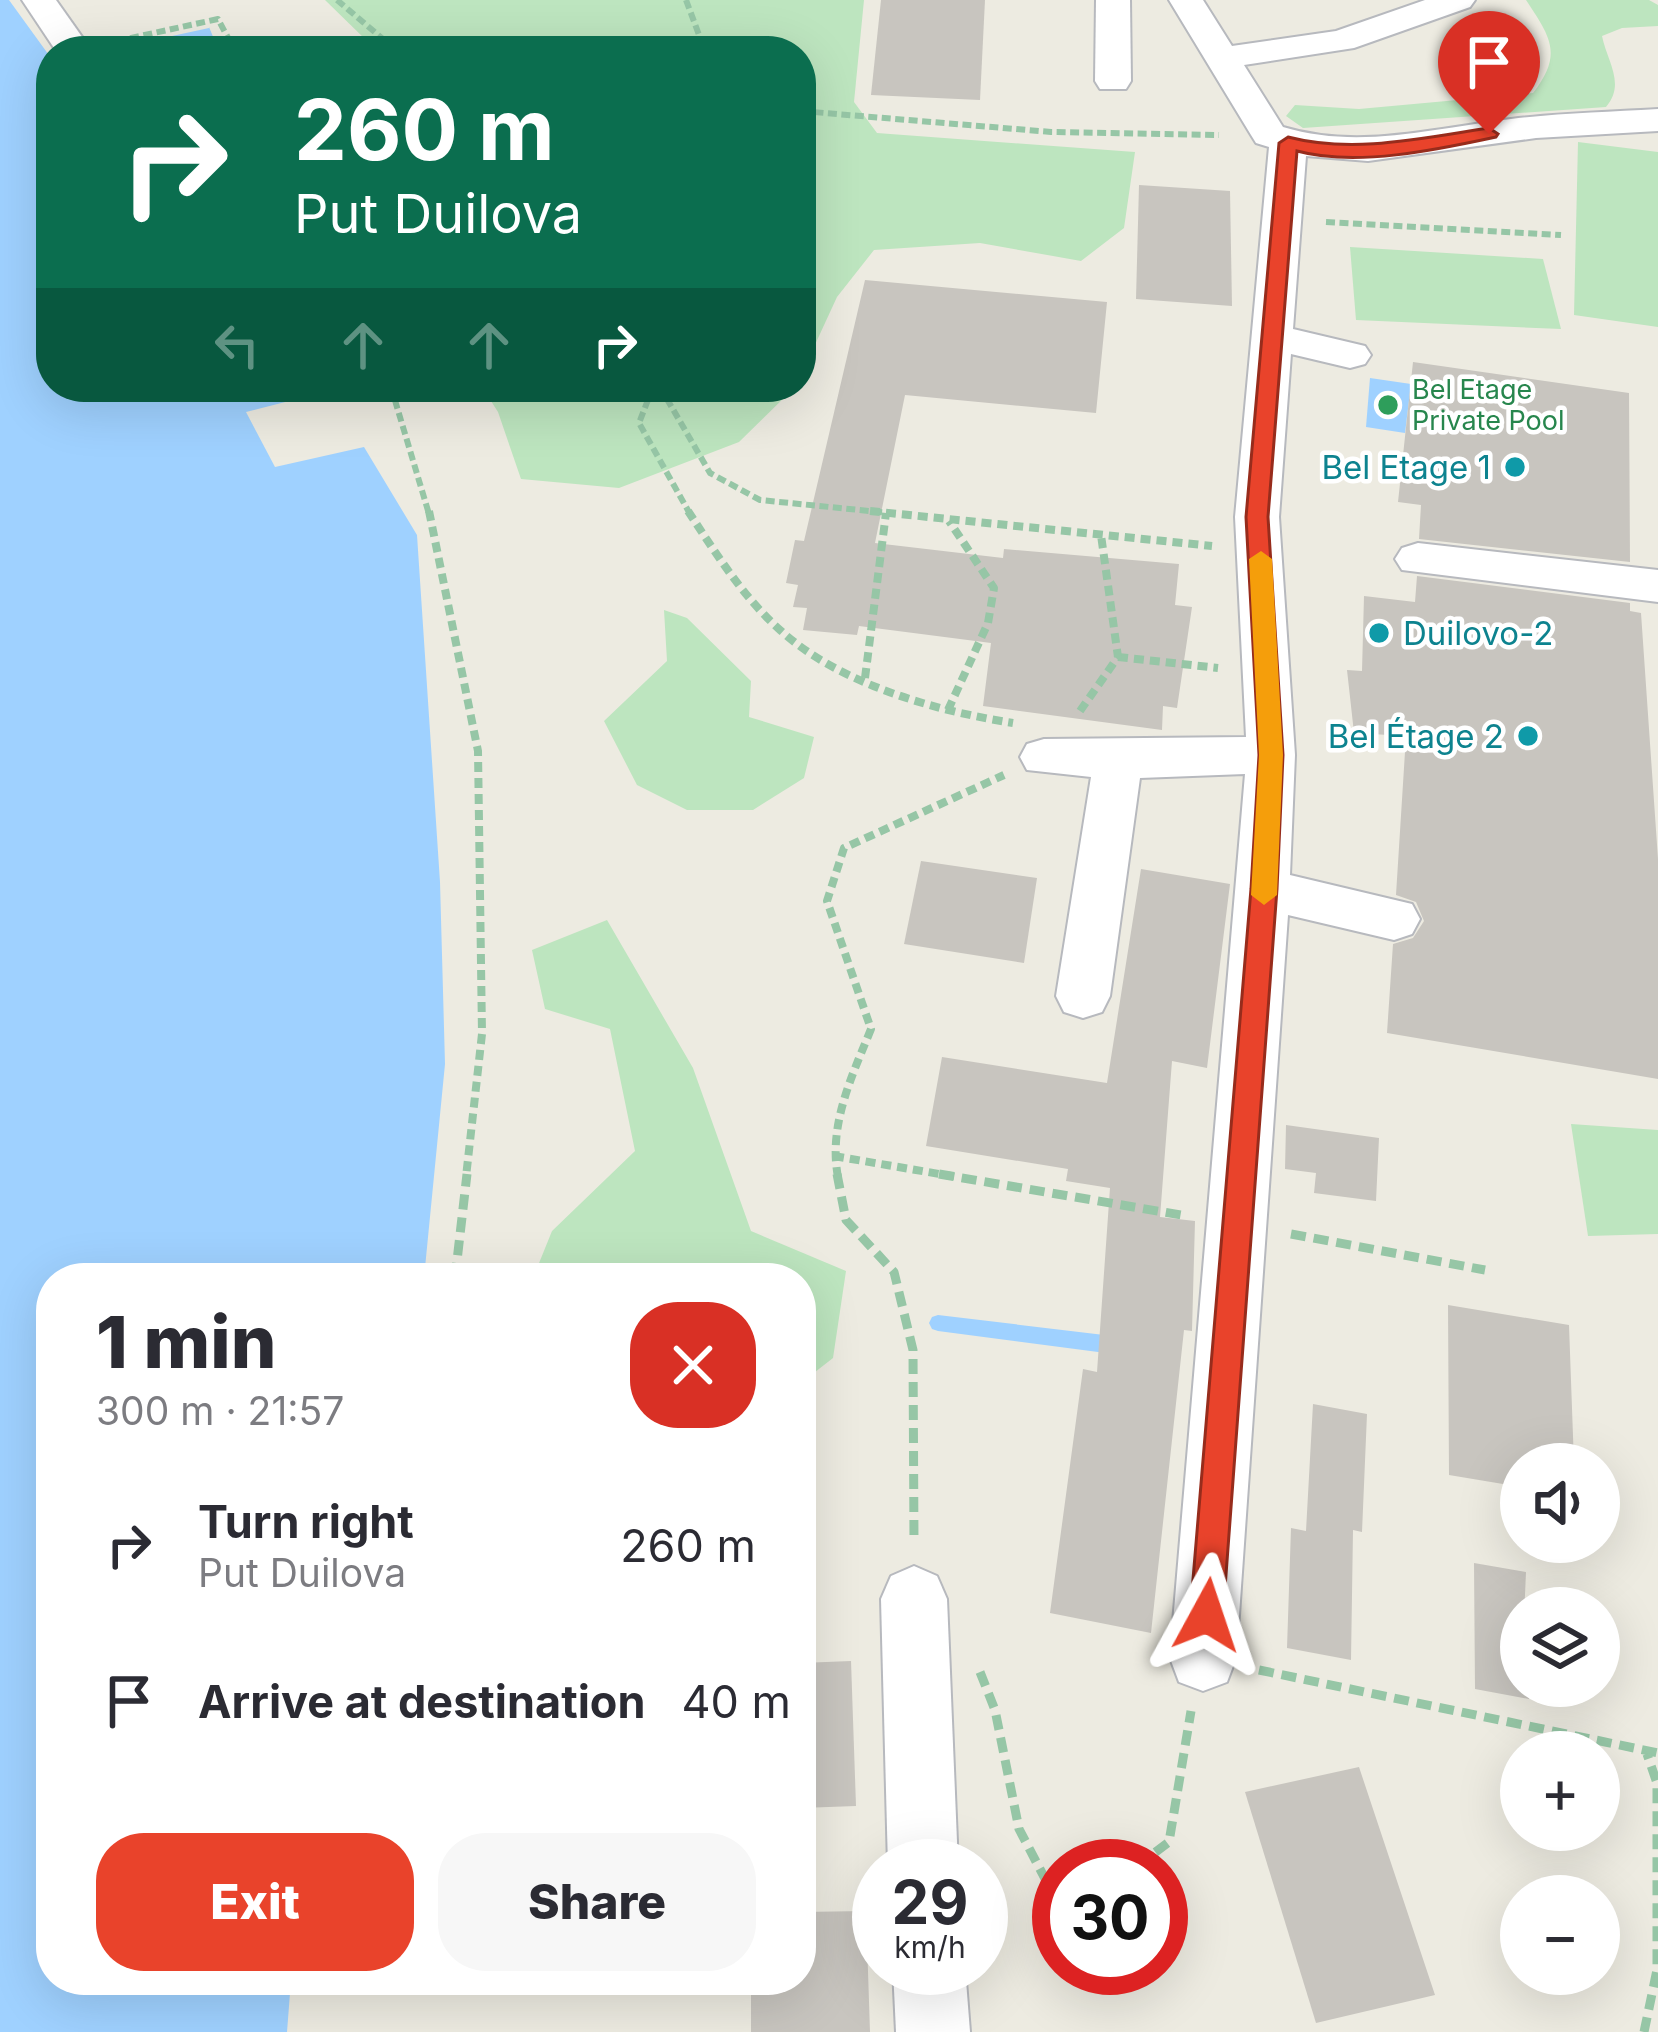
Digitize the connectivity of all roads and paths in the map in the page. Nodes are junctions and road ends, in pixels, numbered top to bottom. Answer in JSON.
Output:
{"nodes":[{"id":1,"x":39,"y":0,"type":"edge"},
{"id":2,"x":338,"y":0,"type":"edge"},
{"id":3,"x":686,"y":0,"type":"edge"},
{"id":4,"x":1113,"y":0,"type":"edge"},
{"id":5,"x":1186,"y":0,"type":"edge"},
{"id":6,"x":1458,"y":0,"type":"edge"},
{"id":7,"x":64,"y":36,"type":"edge"},
{"id":8,"x":142,"y":36,"type":"edge"},
{"id":9,"x":227,"y":36,"type":"edge"},
{"id":10,"x":380,"y":36,"type":"edge"},
{"id":11,"x":699,"y":36,"type":"edge"},
{"id":12,"x":1221,"y":58,"type":"junction"},
{"id":13,"x":1113,"y":81,"type":"dead end"},
{"id":14,"x":816,"y":112,"type":"edge"},
{"id":15,"x":1658,"y":121,"type":"edge"},
{"id":16,"x":1278,"y":139,"type":"junction"},
{"id":17,"x":1283,"y":220,"type":"junction"},
{"id":18,"x":1562,"y":235,"type":"dead end"},
{"id":19,"x":1274,"y":337,"type":"junction"},
{"id":20,"x":1350,"y":355,"type":"dead end"},
{"id":21,"x":396,"y":402,"type":"edge"},
{"id":22,"x":650,"y":402,"type":"edge"},
{"id":23,"x":666,"y":402,"type":"edge"},
{"id":24,"x":886,"y":513,"type":"junction"},
{"id":25,"x":949,"y":519,"type":"junction"},
{"id":26,"x":1101,"y":535,"type":"junction"},
{"id":27,"x":1260,"y":551,"type":"junction"},
{"id":28,"x":1418,"y":559,"type":"dead end"},
{"id":29,"x":1658,"y":586,"type":"edge"},
{"id":30,"x":1118,"y":657,"type":"junction"},
{"id":31,"x":1267,"y":673,"type":"junction"},
{"id":32,"x":866,"y":678,"type":"junction"},
{"id":33,"x":948,"y":710,"type":"junction"},
{"id":34,"x":1077,"y":714,"type":"dead end"},
{"id":35,"x":1034,"y":740,"type":"junction"},
{"id":36,"x":1271,"y":755,"type":"junction"},
{"id":37,"x":1118,"y":760,"type":"junction"},
{"id":38,"x":1264,"y":889,"type":"junction"},
{"id":39,"x":1394,"y":919,"type":"dead end"},
{"id":40,"x":1083,"y":996,"type":"dead end"},
{"id":41,"x":834,"y":1156,"type":"junction"},
{"id":42,"x":1240,"y":1225,"type":"junction"},
{"id":43,"x":457,"y":1263,"type":"edge"},
{"id":44,"x":1485,"y":1270,"type":"dead end"},
{"id":45,"x":914,"y":1599,"type":"joint"},
{"id":46,"x":1203,"y":1658,"type":"junction"},
{"id":47,"x":979,"y":1669,"type":"dead end"},
{"id":48,"x":1653,"y":1754,"type":"edge"},
{"id":49,"x":922,"y":1839,"type":"edge"},
{"id":50,"x":1170,"y":1839,"type":"edge"},
{"id":51,"x":1032,"y":1854,"type":"edge"},
{"id":52,"x":931,"y":1995,"type":"edge"},
{"id":53,"x":933,"y":2032,"type":"edge"},
{"id":54,"x":1644,"y":2032,"type":"edge"}],
"edges":[{"from":1,"to":7,"type":"street"},
{"from":2,"to":10,"type":"path"},
{"from":3,"to":11,"type":"path"},
{"from":4,"to":13,"type":"street"},
{"from":5,"to":12,"type":"street"},
{"from":6,"to":12,"type":"street"},
{"from":8,"to":9,"type":"path"},
{"from":12,"to":16,"type":"street"},
{"from":14,"to":16,"type":"path"},
{"from":15,"to":16,"type":"street"},
{"from":16,"to":17,"type":"street"},
{"from":17,"to":18,"type":"path"},
{"from":17,"to":19,"type":"street"},
{"from":19,"to":20,"type":"street"},
{"from":19,"to":27,"type":"street"},
{"from":21,"to":43,"type":"path"},
{"from":22,"to":32,"type":"path"},
{"from":23,"to":24,"type":"path"},
{"from":24,"to":25,"type":"path"},
{"from":24,"to":32,"type":"path"},
{"from":25,"to":26,"type":"path"},
{"from":25,"to":33,"type":"path"},
{"from":26,"to":27,"type":"path"},
{"from":26,"to":30,"type":"path"},
{"from":27,"to":31,"type":"street"},
{"from":28,"to":29,"type":"street"},
{"from":30,"to":31,"type":"path"},
{"from":30,"to":34,"type":"path"},
{"from":31,"to":36,"type":"street"},
{"from":32,"to":33,"type":"path"},
{"from":33,"to":35,"type":"path"},
{"from":35,"to":37,"type":"street"},
{"from":35,"to":41,"type":"path"},
{"from":36,"to":37,"type":"street"},
{"from":36,"to":38,"type":"street"},
{"from":37,"to":40,"type":"street"},
{"from":38,"to":39,"type":"street"},
{"from":38,"to":42,"type":"street"},
{"from":41,"to":42,"type":"path"},
{"from":41,"to":45,"type":"path"},
{"from":42,"to":44,"type":"path"},
{"from":42,"to":46,"type":"street"},
{"from":45,"to":49,"type":"street"},
{"from":46,"to":48,"type":"path"},
{"from":46,"to":50,"type":"path"},
{"from":47,"to":51,"type":"path"},
{"from":48,"to":54,"type":"path"},
{"from":52,"to":53,"type":"street"}]}
